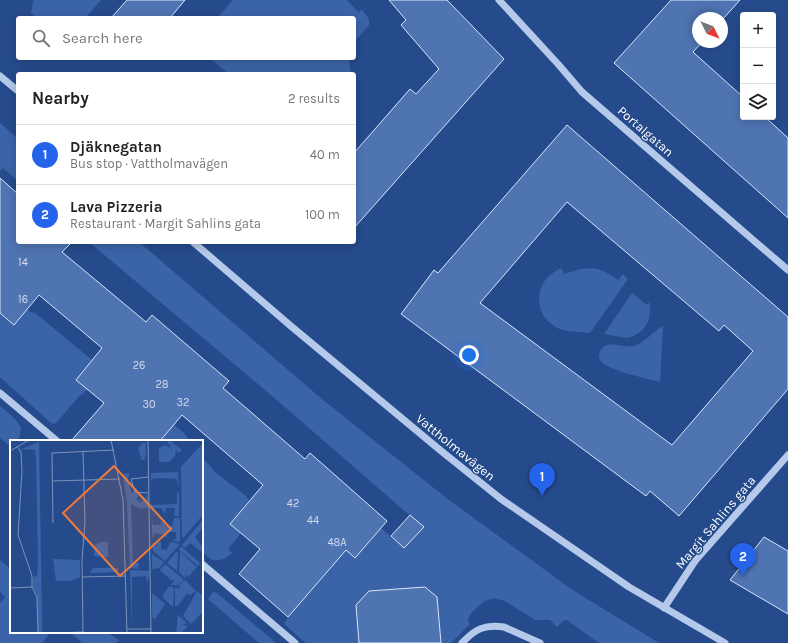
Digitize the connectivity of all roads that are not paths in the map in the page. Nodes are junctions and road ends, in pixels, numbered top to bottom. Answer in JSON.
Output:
{"nodes":[{"id":1,"x":499,"y":0,"type":"edge"},
{"id":2,"x":0,"y":76,"type":"edge"},
{"id":3,"x":16,"y":89,"type":"edge"},
{"id":4,"x":195,"y":244,"type":"edge"},
{"id":5,"x":788,"y":270,"type":"edge"},
{"id":6,"x":0,"y":393,"type":"edge"},
{"id":7,"x":56,"y":440,"type":"edge"},
{"id":8,"x":788,"y":455,"type":"edge"},
{"id":9,"x":203,"y":565,"type":"edge"},
{"id":10,"x":664,"y":608,"type":"junction"},
{"id":11,"x":295,"y":643,"type":"edge"},
{"id":12,"x":462,"y":643,"type":"edge"},
{"id":13,"x":540,"y":643,"type":"edge"},
{"id":14,"x":725,"y":643,"type":"edge"}],
"edges":[{"from":1,"to":5,"type":"street","name":"Portalgatan"},
{"from":2,"to":3,"type":"street"},
{"from":4,"to":10,"type":"street","name":"Vattholmavägen"},
{"from":6,"to":7,"type":"street"},
{"from":8,"to":10,"type":"street","name":"Margit Sahlins gata"},
{"from":9,"to":11,"type":"street"},
{"from":10,"to":14,"type":"street","name":"Vattholmavägen"},
{"from":12,"to":13,"type":"street"}]}
